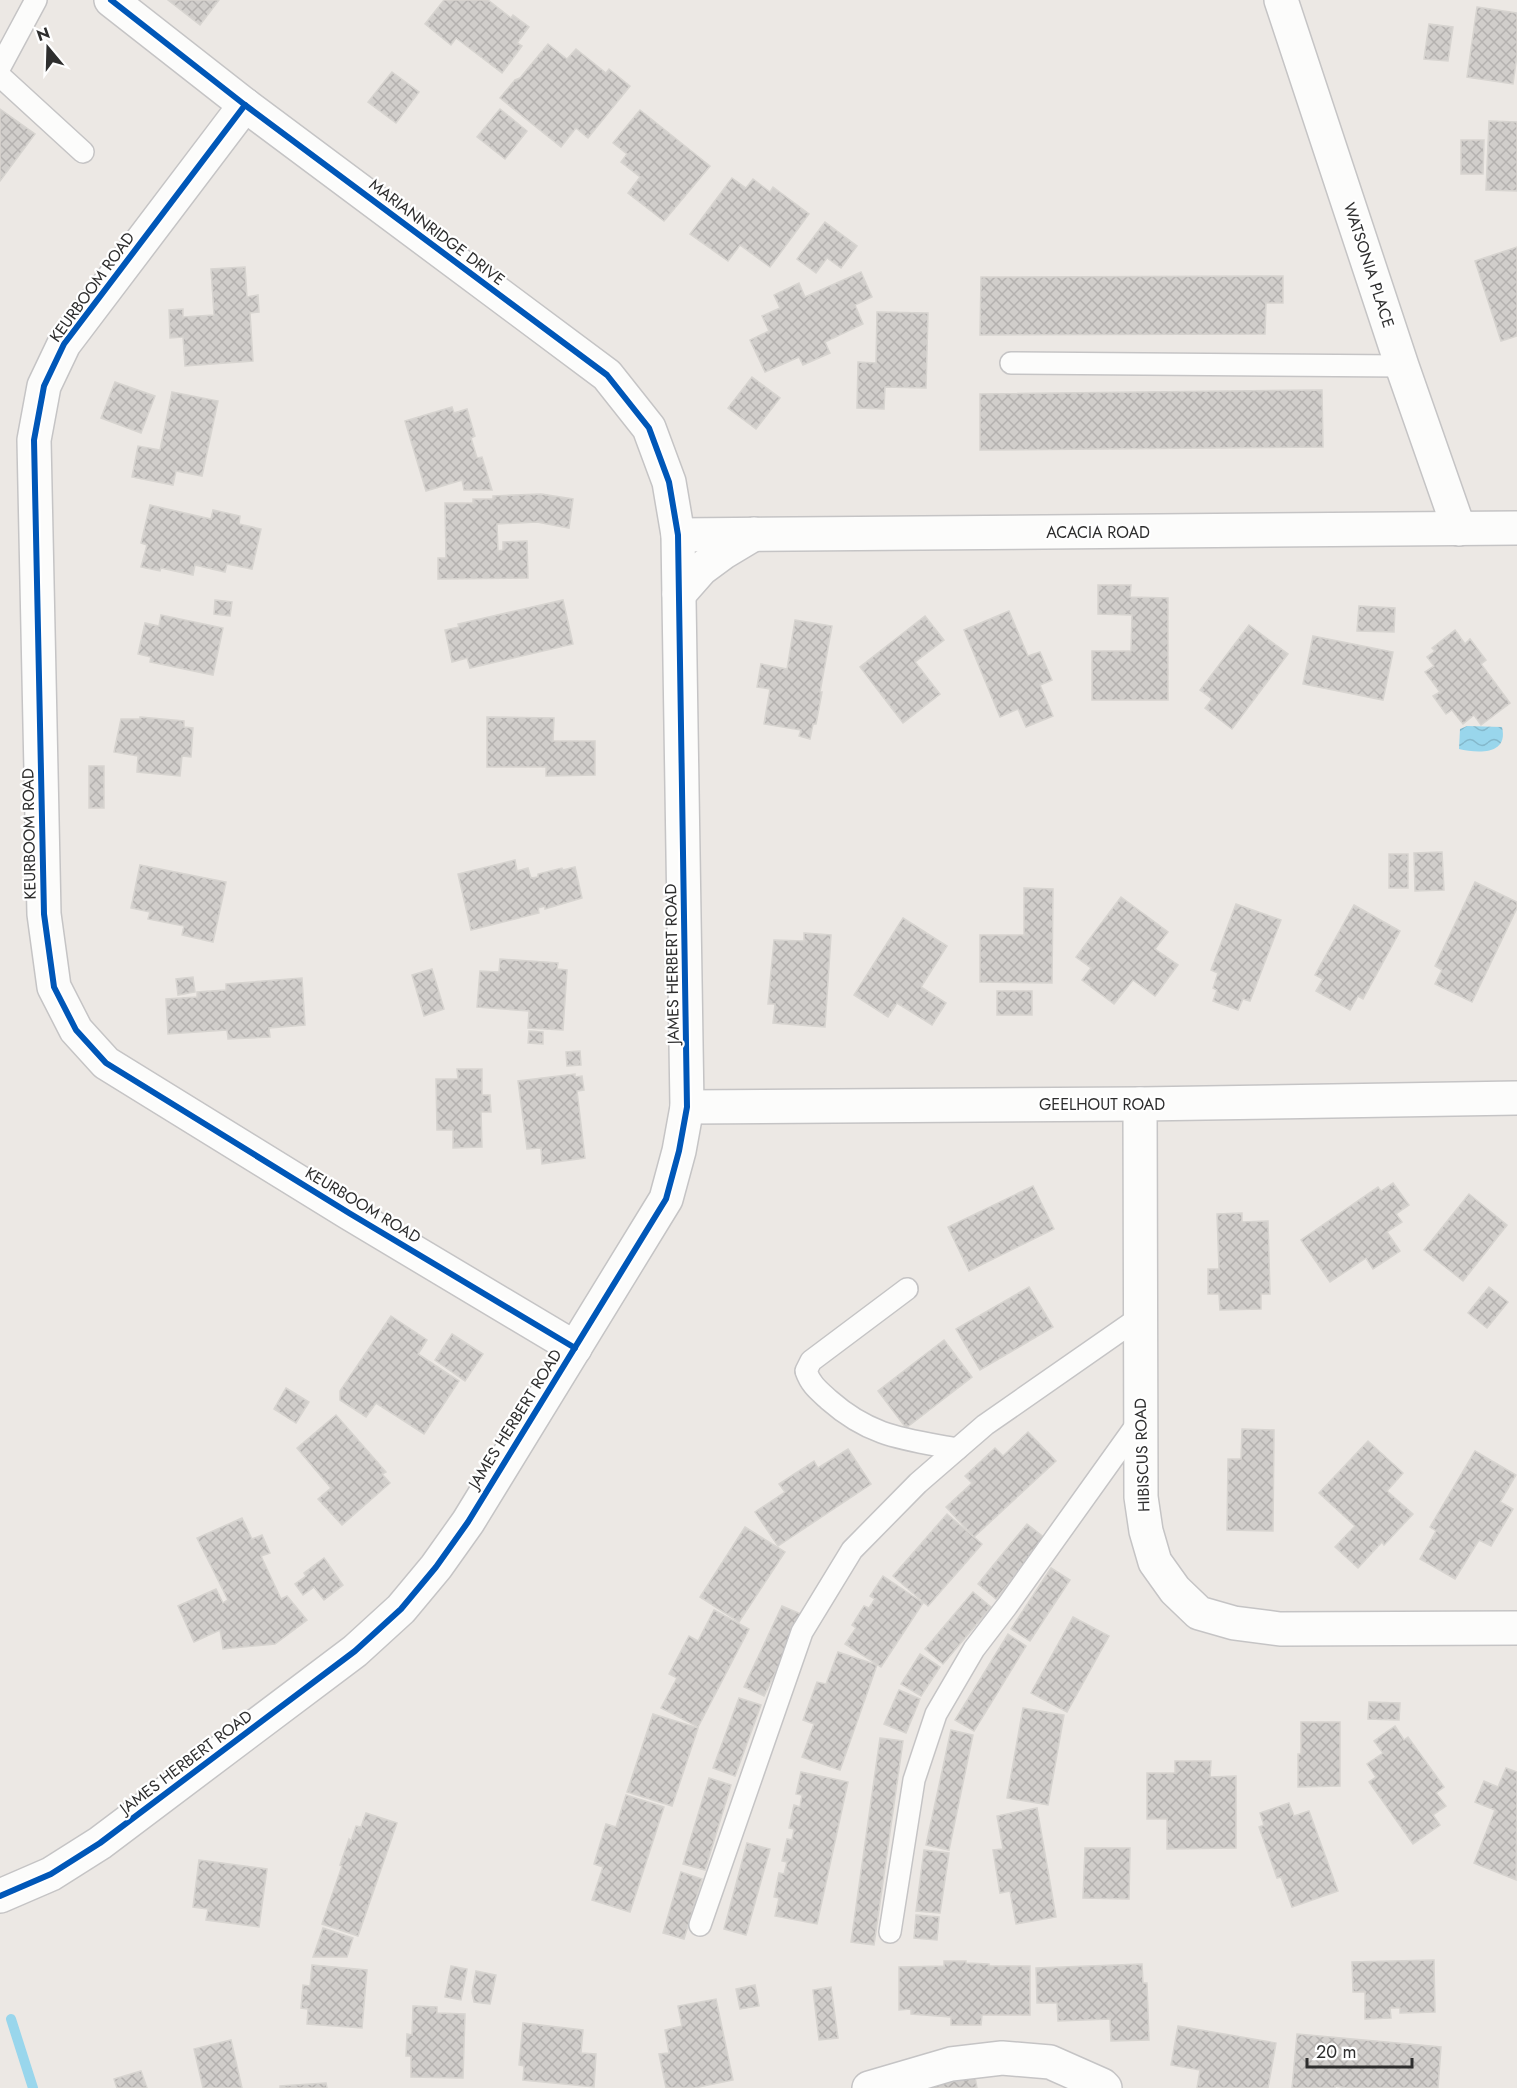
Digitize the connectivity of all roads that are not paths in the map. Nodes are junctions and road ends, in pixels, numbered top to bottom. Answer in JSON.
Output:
{"nodes":[{"id":1,"x":36,"y":0,"type":"edge"},
{"id":2,"x":111,"y":0,"type":"edge"},
{"id":3,"x":1281,"y":0,"type":"edge"},
{"id":4,"x":0,"y":67,"type":"edge"},
{"id":5,"x":0,"y":76,"type":"edge"},
{"id":6,"x":245,"y":105,"type":"junction"},
{"id":7,"x":83,"y":152,"type":"dead end"},
{"id":8,"x":1011,"y":363,"type":"dead end"},
{"id":9,"x":1402,"y":366,"type":"junction"},
{"id":10,"x":1517,"y":528,"type":"edge"},
{"id":11,"x":1459,"y":529,"type":"junction"},
{"id":12,"x":754,"y":534,"type":"junction"},
{"id":13,"x":678,"y":535,"type":"junction"},
{"id":14,"x":679,"y":594,"type":"junction"},
{"id":15,"x":1517,"y":1098,"type":"edge"},
{"id":16,"x":1140,"y":1104,"type":"junction"},
{"id":17,"x":687,"y":1107,"type":"junction"},
{"id":18,"x":907,"y":1289,"type":"dead end"},
{"id":19,"x":1140,"y":1317,"type":"junction"},
{"id":20,"x":575,"y":1348,"type":"junction"},
{"id":21,"x":1140,"y":1420,"type":"junction"},
{"id":22,"x":957,"y":1449,"type":"junction"},
{"id":23,"x":1517,"y":1628,"type":"edge"},
{"id":24,"x":0,"y":1896,"type":"edge"},
{"id":25,"x":700,"y":1925,"type":"dead end"},
{"id":26,"x":890,"y":1932,"type":"dead end"},
{"id":27,"x":869,"y":2088,"type":"edge"},
{"id":28,"x":1105,"y":2088,"type":"edge"}],
"edges":[{"from":1,"to":4,"type":"lane"},
{"from":2,"to":6,"type":"street","name":"MARIANNRIDGE DRIVE"},
{"from":3,"to":9,"type":"street","name":"WATSONIA PLACE"},
{"from":5,"to":7,"type":"lane"},
{"from":6,"to":13,"type":"street","name":"MARIANNRIDGE DRIVE"},
{"from":6,"to":20,"type":"street","name":"KEURBOOM ROAD"},
{"from":8,"to":9,"type":"lane"},
{"from":9,"to":11,"type":"street","name":"WATSONIA PLACE"},
{"from":10,"to":11,"type":"street","name":"ACACIA ROAD"},
{"from":11,"to":12,"type":"street","name":"ACACIA ROAD"},
{"from":12,"to":13,"type":"street","name":"ACACIA ROAD"},
{"from":12,"to":14,"type":"street"},
{"from":13,"to":14,"type":"street","name":"JAMES HERBERT ROAD"},
{"from":14,"to":17,"type":"street","name":"JAMES HERBERT ROAD"},
{"from":15,"to":16,"type":"street","name":"GEELHOUT ROAD"},
{"from":16,"to":17,"type":"street","name":"GEELHOUT ROAD"},
{"from":16,"to":19,"type":"street","name":"HIBISCUS ROAD"},
{"from":17,"to":20,"type":"street","name":"JAMES HERBERT ROAD"},
{"from":18,"to":22,"type":"lane"},
{"from":19,"to":21,"type":"street","name":"HIBISCUS ROAD"},
{"from":19,"to":22,"type":"lane"},
{"from":20,"to":24,"type":"street","name":"JAMES HERBERT ROAD"},
{"from":21,"to":23,"type":"street","name":"HIBISCUS ROAD"},
{"from":21,"to":26,"type":"lane"},
{"from":22,"to":25,"type":"lane"},
{"from":27,"to":28,"type":"street"}]}
